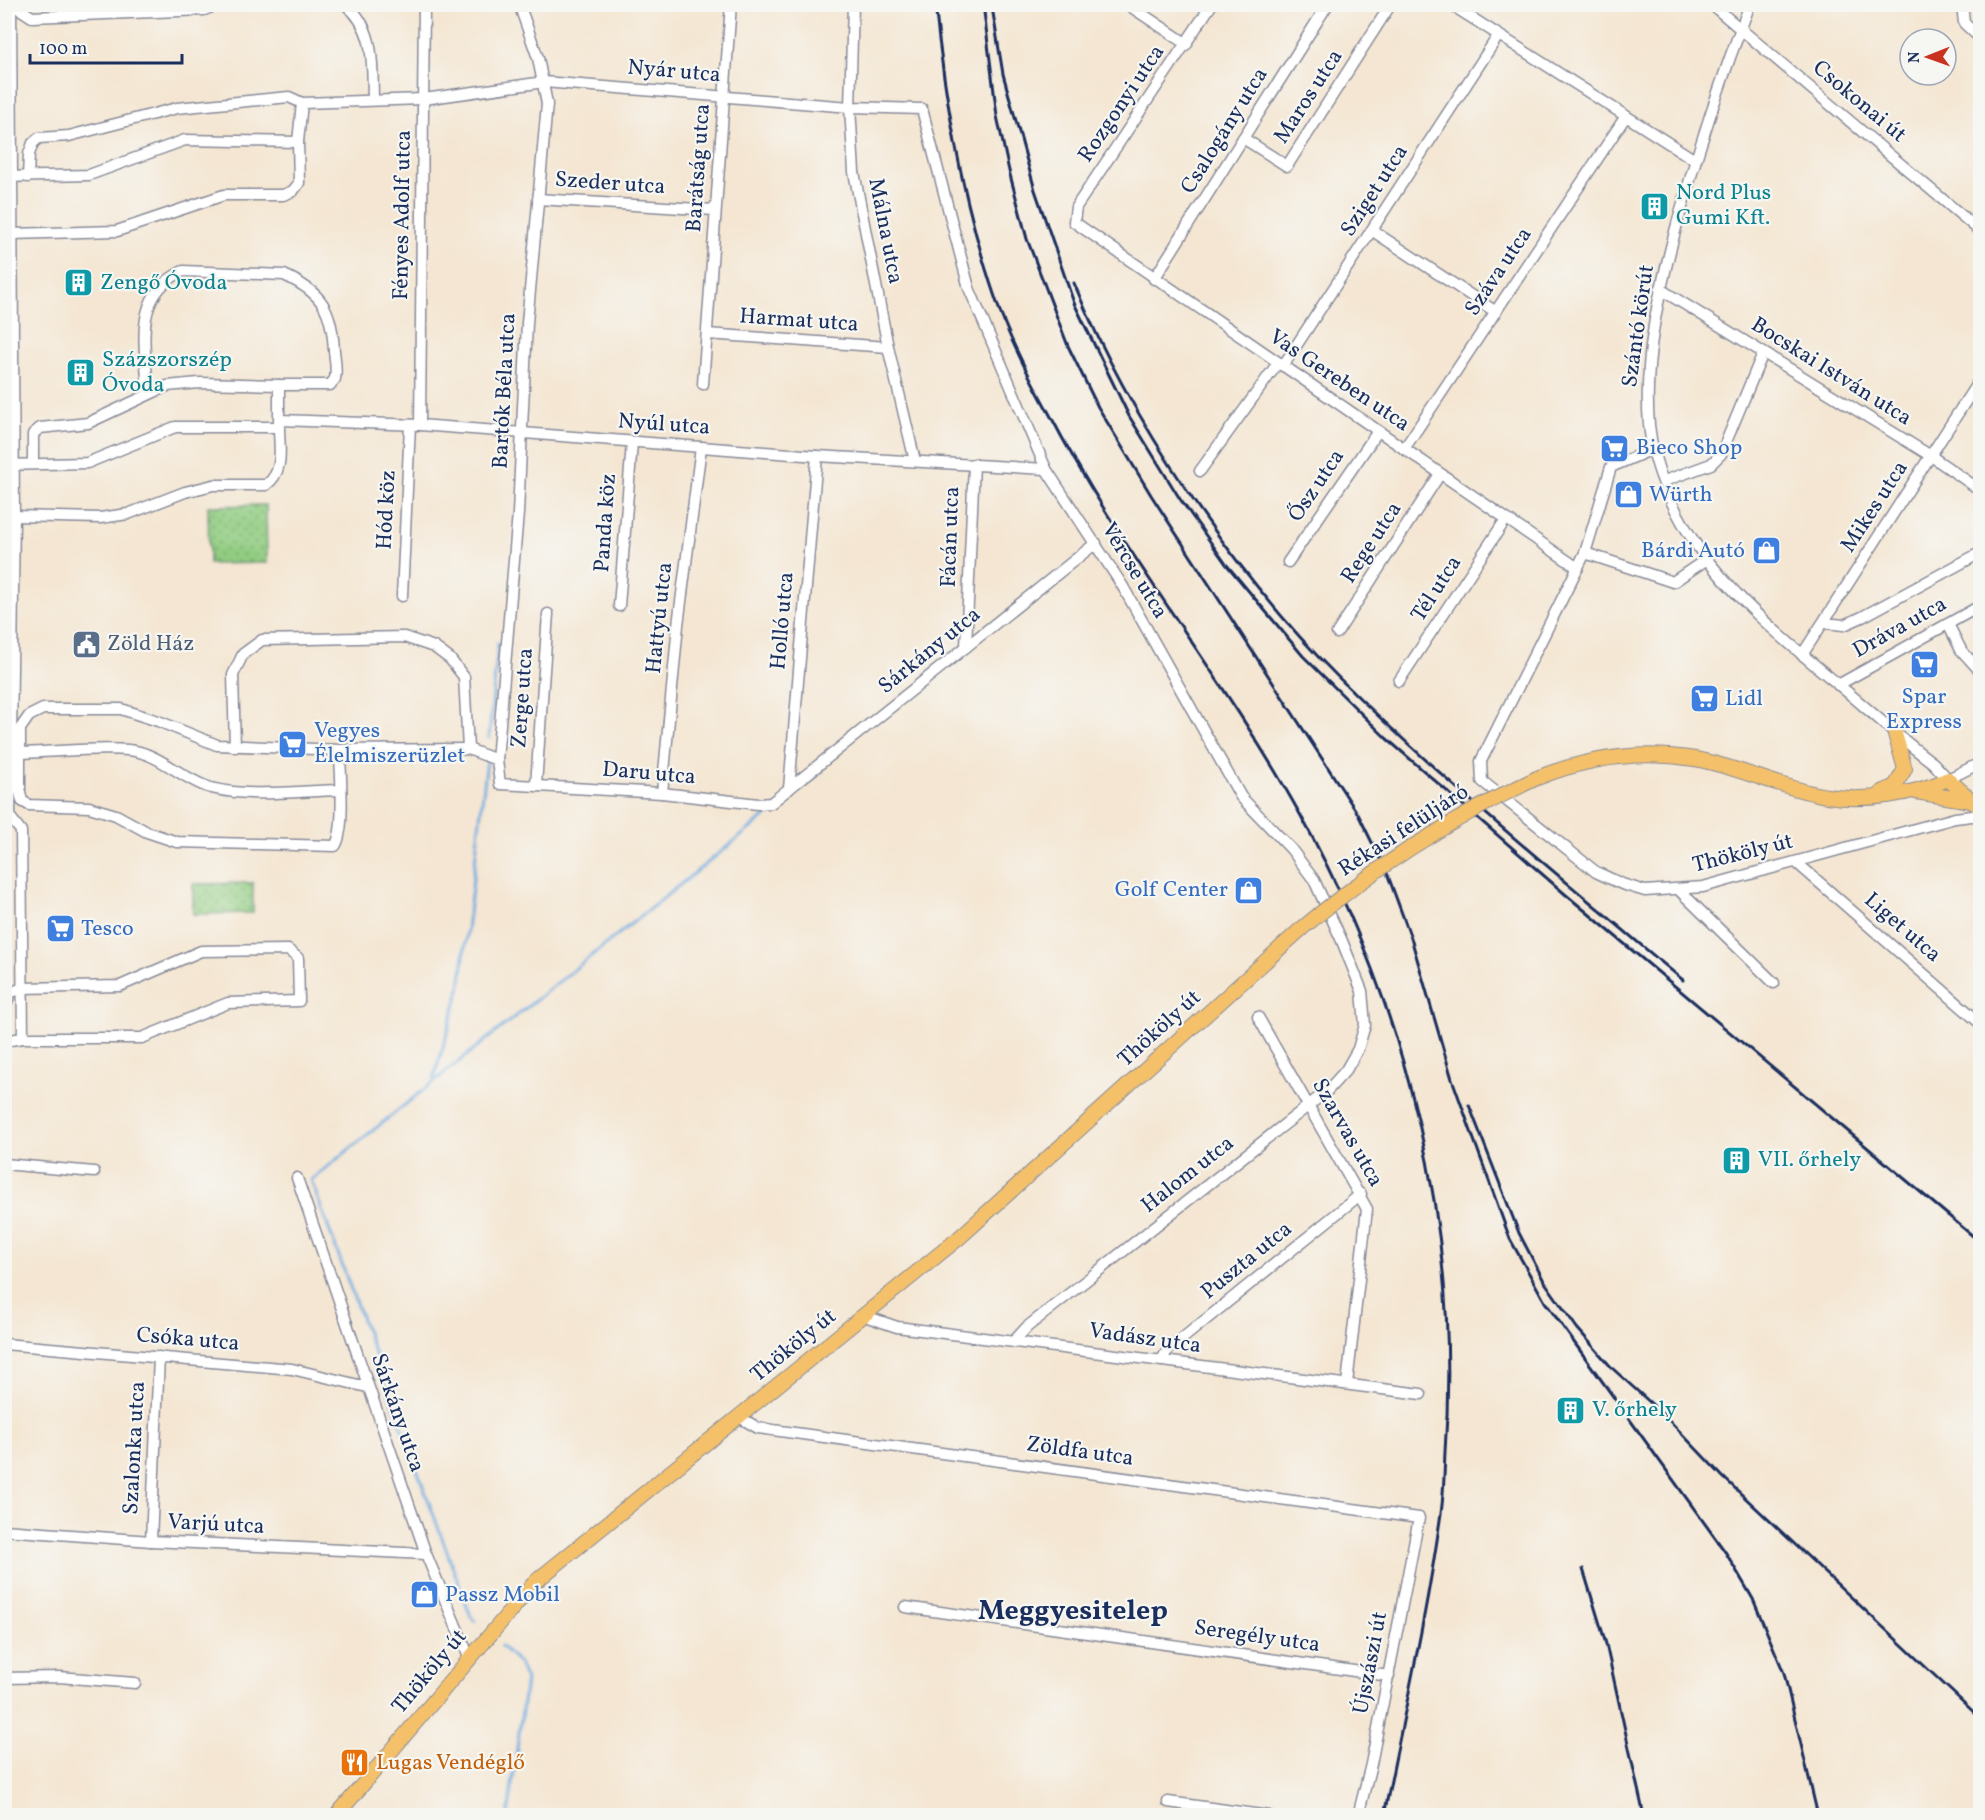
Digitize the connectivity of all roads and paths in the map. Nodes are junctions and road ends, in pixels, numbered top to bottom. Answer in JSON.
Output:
{"nodes":[{"id":1,"x":11,"y":4,"type":"edge"},
{"id":2,"x":220,"y":4,"type":"edge"},
{"id":3,"x":345,"y":4,"type":"edge"},
{"id":4,"x":424,"y":4,"type":"edge"},
{"id":5,"x":519,"y":4,"type":"edge"},
{"id":6,"x":731,"y":4,"type":"edge"},
{"id":7,"x":853,"y":4,"type":"edge"},
{"id":8,"x":1127,"y":4,"type":"edge"},
{"id":9,"x":1212,"y":4,"type":"edge"},
{"id":10,"x":1328,"y":4,"type":"edge"},
{"id":11,"x":1391,"y":4,"type":"edge"},
{"id":12,"x":1450,"y":4,"type":"edge"},
{"id":13,"x":1711,"y":4,"type":"edge"},
{"id":14,"x":1750,"y":4,"type":"edge"},
{"id":15,"x":1962,"y":4,"type":"edge"},
{"id":16,"x":1740,"y":28,"type":"junction"},
{"id":17,"x":1498,"y":36,"type":"junction"},
{"id":18,"x":1980,"y":38,"type":"edge"},
{"id":19,"x":1186,"y":44,"type":"junction"},
{"id":20,"x":544,"y":82,"type":"junction"},
{"id":21,"x":724,"y":96,"type":"junction"},
{"id":22,"x":424,"y":99,"type":"junction"},
{"id":23,"x":374,"y":100,"type":"junction"},
{"id":24,"x":302,"y":103,"type":"junction"},
{"id":25,"x":850,"y":107,"type":"junction"},
{"id":26,"x":922,"y":109,"type":"joint"},
{"id":27,"x":1626,"y":116,"type":"junction"},
{"id":28,"x":1243,"y":138,"type":"junction"},
{"id":29,"x":298,"y":142,"type":"junction"},
{"id":30,"x":1695,"y":160,"type":"junction"},
{"id":31,"x":8,"y":177,"type":"edge"},
{"id":32,"x":28,"y":177,"type":"junction"},
{"id":33,"x":538,"y":199,"type":"junction"},
{"id":34,"x":714,"y":210,"type":"junction"},
{"id":35,"x":1078,"y":227,"type":"joint"},
{"id":36,"x":1373,"y":231,"type":"junction"},
{"id":37,"x":1980,"y":231,"type":"edge"},
{"id":38,"x":12,"y":234,"type":"junction"},
{"id":39,"x":1154,"y":279,"type":"junction"},
{"id":40,"x":1660,"y":289,"type":"junction"},
{"id":41,"x":1496,"y":312,"type":"junction"},
{"id":42,"x":707,"y":334,"type":"junction"},
{"id":43,"x":888,"y":347,"type":"junction"},
{"id":44,"x":1763,"y":353,"type":"junction"},
{"id":45,"x":1280,"y":364,"type":"junction"},
{"id":46,"x":1980,"y":379,"type":"edge"},
{"id":47,"x":703,"y":384,"type":"dead end"},
{"id":48,"x":279,"y":385,"type":"junction"},
{"id":49,"x":148,"y":393,"type":"junction"},
{"id":50,"x":279,"y":424,"type":"junction"},
{"id":51,"x":415,"y":425,"type":"junction"},
{"id":52,"x":1378,"y":431,"type":"junction"},
{"id":53,"x":522,"y":434,"type":"junction"},
{"id":54,"x":632,"y":443,"type":"junction"},
{"id":55,"x":701,"y":447,"type":"junction"},
{"id":56,"x":1404,"y":448,"type":"junction"},
{"id":57,"x":1653,"y":449,"type":"junction"},
{"id":58,"x":817,"y":456,"type":"junction"},
{"id":59,"x":1931,"y":456,"type":"junction"},
{"id":60,"x":915,"y":461,"type":"junction"},
{"id":61,"x":9,"y":464,"type":"edge"},
{"id":62,"x":33,"y":464,"type":"junction"},
{"id":63,"x":974,"y":464,"type":"junction"},
{"id":64,"x":1046,"y":469,"type":"junction"},
{"id":65,"x":1200,"y":471,"type":"dead end"},
{"id":66,"x":1440,"y":474,"type":"junction"},
{"id":67,"x":1664,"y":481,"type":"junction"},
{"id":68,"x":1980,"y":490,"type":"edge"},
{"id":69,"x":14,"y":516,"type":"junction"},
{"id":70,"x":1506,"y":519,"type":"junction"},
{"id":71,"x":1096,"y":543,"type":"junction"},
{"id":72,"x":1585,"y":553,"type":"junction"},
{"id":73,"x":1980,"y":553,"type":"edge"},
{"id":74,"x":1707,"y":559,"type":"junction"},
{"id":75,"x":1288,"y":562,"type":"dead end"},
{"id":76,"x":1578,"y":568,"type":"junction"},
{"id":77,"x":402,"y":596,"type":"dead end"},
{"id":78,"x":619,"y":606,"type":"dead end"},
{"id":79,"x":1980,"y":606,"type":"edge"},
{"id":80,"x":548,"y":614,"type":"dead end"},
{"id":81,"x":1824,"y":623,"type":"junction"},
{"id":82,"x":1948,"y":624,"type":"junction"},
{"id":83,"x":1337,"y":633,"type":"dead end"},
{"id":84,"x":966,"y":647,"type":"junction"},
{"id":85,"x":1802,"y":655,"type":"junction"},
{"id":86,"x":1980,"y":670,"type":"edge"},
{"id":87,"x":1400,"y":681,"type":"dead end"},
{"id":88,"x":1838,"y":684,"type":"junction"},
{"id":89,"x":1895,"y":734,"type":"junction"},
{"id":90,"x":235,"y":747,"type":"junction"},
{"id":91,"x":468,"y":749,"type":"junction"},
{"id":92,"x":340,"y":750,"type":"junction"},
{"id":93,"x":12,"y":753,"type":"edge"},
{"id":94,"x":497,"y":760,"type":"junction"},
{"id":95,"x":1980,"y":763,"type":"edge"},
{"id":96,"x":1948,"y":779,"type":"junction"},
{"id":97,"x":500,"y":784,"type":"joint"},
{"id":98,"x":536,"y":785,"type":"junction"},
{"id":99,"x":789,"y":789,"type":"junction"},
{"id":100,"x":339,"y":790,"type":"junction"},
{"id":101,"x":1915,"y":791,"type":"junction"},
{"id":102,"x":662,"y":793,"type":"junction"},
{"id":103,"x":1872,"y":796,"type":"junction"},
{"id":104,"x":1977,"y":805,"type":"edge"},
{"id":105,"x":1980,"y":815,"type":"edge"},
{"id":106,"x":1797,"y":863,"type":"junction"},
{"id":107,"x":1679,"y":890,"type":"junction"},
{"id":108,"x":1300,"y":930,"type":"joint"},
{"id":109,"x":1774,"y":983,"type":"dead end"},
{"id":110,"x":22,"y":988,"type":"junction"},
{"id":111,"x":4,"y":1010,"type":"edge"},
{"id":112,"x":1258,"y":1017,"type":"dead end"},
{"id":113,"x":1980,"y":1023,"type":"edge"},
{"id":114,"x":1365,"y":1025,"type":"joint"},
{"id":115,"x":23,"y":1038,"type":"junction"},
{"id":116,"x":4,"y":1041,"type":"edge"},
{"id":117,"x":1308,"y":1105,"type":"junction"},
{"id":118,"x":4,"y":1164,"type":"edge"},
{"id":119,"x":94,"y":1172,"type":"dead end"},
{"id":120,"x":297,"y":1178,"type":"dead end"},
{"id":121,"x":1360,"y":1194,"type":"junction"},
{"id":122,"x":865,"y":1316,"type":"junction"},
{"id":123,"x":1014,"y":1341,"type":"junction"},
{"id":124,"x":4,"y":1344,"type":"edge"},
{"id":125,"x":159,"y":1357,"type":"junction"},
{"id":126,"x":1161,"y":1360,"type":"junction"},
{"id":127,"x":1347,"y":1384,"type":"junction"},
{"id":128,"x":367,"y":1387,"type":"junction"},
{"id":129,"x":1421,"y":1395,"type":"dead end"},
{"id":130,"x":739,"y":1417,"type":"junction"},
{"id":131,"x":1419,"y":1518,"type":"joint"},
{"id":132,"x":4,"y":1530,"type":"edge"},
{"id":133,"x":150,"y":1541,"type":"junction"},
{"id":134,"x":426,"y":1554,"type":"junction"},
{"id":135,"x":905,"y":1607,"type":"dead end"},
{"id":136,"x":469,"y":1657,"type":"junction"},
{"id":137,"x":1389,"y":1676,"type":"junction"},
{"id":138,"x":4,"y":1678,"type":"edge"},
{"id":139,"x":135,"y":1683,"type":"dead end"},
{"id":140,"x":1168,"y":1802,"type":"dead end"},
{"id":141,"x":336,"y":1815,"type":"edge"},
{"id":142,"x":1269,"y":1815,"type":"edge"},
{"id":143,"x":1358,"y":1815,"type":"edge"}],
"edges":[{"from":1,"to":2,"type":"street"},
{"from":1,"to":31,"type":"street"},
{"from":3,"to":23,"type":"street"},
{"from":4,"to":22,"type":"street","name":"Fényes Adolf utca"},
{"from":5,"to":20,"type":"street","name":"Bartók Béla utca"},
{"from":6,"to":21,"type":"street","name":"Barátság utca"},
{"from":7,"to":25,"type":"street","name":"Málna utca"},
{"from":8,"to":19,"type":"street"},
{"from":9,"to":19,"type":"street","name":"Rozgonyi utca"},
{"from":10,"to":28,"type":"street","name":"Csalogány utca"},
{"from":11,"to":28,"type":"street","name":"Maros utca"},
{"from":12,"to":17,"type":"street"},
{"from":13,"to":16,"type":"street","name":"Csokonai út"},
{"from":14,"to":16,"type":"street","name":"Szántó körút"},
{"from":15,"to":18,"type":"street"},
{"from":16,"to":30,"type":"street","name":"Szántó körút"},
{"from":16,"to":37,"type":"street","name":"Csokonai út"},
{"from":17,"to":27,"type":"street"},
{"from":17,"to":36,"type":"street","name":"Sziget utca"},
{"from":19,"to":35,"type":"street","name":"Rozgonyi utca"},
{"from":20,"to":21,"type":"street","name":"Nyár utca"},
{"from":20,"to":22,"type":"street","name":"Nyár utca"},
{"from":20,"to":33,"type":"street","name":"Bartók Béla utca"},
{"from":21,"to":25,"type":"street","name":"Nyár utca"},
{"from":21,"to":34,"type":"street","name":"Barátság utca"},
{"from":22,"to":23,"type":"street","name":"Nyár utca"},
{"from":22,"to":51,"type":"street","name":"Fényes Adolf utca"},
{"from":23,"to":24,"type":"street","name":"Nyár utca"},
{"from":24,"to":29,"type":"street"},
{"from":24,"to":32,"type":"street","name":"Nyár utca"},
{"from":25,"to":26,"type":"street","name":"Nyár utca"},
{"from":25,"to":43,"type":"street","name":"Málna utca"},
{"from":26,"to":64,"type":"street","name":"Vércse utca"},
{"from":27,"to":30,"type":"street"},
{"from":27,"to":41,"type":"street","name":"Száva utca"},
{"from":28,"to":39,"type":"street","name":"Csalogány utca"},
{"from":29,"to":32,"type":"street"},
{"from":29,"to":38,"type":"street"},
{"from":30,"to":40,"type":"street","name":"Szántó körút"},
{"from":31,"to":32,"type":"street"},
{"from":31,"to":38,"type":"street"},
{"from":33,"to":34,"type":"street","name":"Szeder utca"},
{"from":33,"to":53,"type":"street","name":"Bartók Béla utca"},
{"from":34,"to":42,"type":"street","name":"Barátság utca"},
{"from":35,"to":39,"type":"street","name":"Vas Gereben utca"},
{"from":36,"to":41,"type":"street"},
{"from":36,"to":45,"type":"street","name":"Sziget utca"},
{"from":38,"to":61,"type":"street"},
{"from":39,"to":45,"type":"street","name":"Vas Gereben utca"},
{"from":40,"to":44,"type":"street","name":"Bocskai István utca"},
{"from":40,"to":57,"type":"street","name":"Szántó körút"},
{"from":41,"to":56,"type":"street","name":"Száva utca"},
{"from":42,"to":43,"type":"street","name":"Harmat utca"},
{"from":42,"to":47,"type":"street","name":"Barátság utca"},
{"from":43,"to":60,"type":"street","name":"Málna utca"},
{"from":44,"to":59,"type":"street","name":"Bocskai István utca"},
{"from":44,"to":67,"type":"street"},
{"from":45,"to":52,"type":"street","name":"Vas Gereben utca"},
{"from":45,"to":65,"type":"street","name":"Sziget utca"},
{"from":46,"to":59,"type":"street","name":"Mikes utca"},
{"from":48,"to":49,"type":"street"},
{"from":48,"to":49,"type":"street"},
{"from":48,"to":50,"type":"street"},
{"from":49,"to":62,"type":"street"},
{"from":50,"to":51,"type":"street","name":"Nyúl utca"},
{"from":50,"to":62,"type":"street","name":"Nyúl utca"},
{"from":50,"to":69,"type":"street"},
{"from":51,"to":53,"type":"street","name":"Nyúl utca"},
{"from":51,"to":77,"type":"street","name":"Hód köz"},
{"from":52,"to":56,"type":"street","name":"Vas Gereben utca"},
{"from":52,"to":75,"type":"street","name":"Ősz utca"},
{"from":53,"to":54,"type":"street","name":"Nyúl utca"},
{"from":53,"to":94,"type":"street","name":"Bartók Béla utca"},
{"from":54,"to":55,"type":"street","name":"Nyúl utca"},
{"from":54,"to":78,"type":"street","name":"Panda köz"},
{"from":55,"to":58,"type":"street","name":"Nyúl utca"},
{"from":55,"to":102,"type":"street","name":"Hattyú utca"},
{"from":56,"to":66,"type":"street","name":"Vas Gereben utca"},
{"from":57,"to":67,"type":"street","name":"Szántó körút"},
{"from":57,"to":72,"type":"street"},
{"from":58,"to":60,"type":"street","name":"Nyúl utca"},
{"from":58,"to":99,"type":"street","name":"Holló utca"},
{"from":59,"to":68,"type":"street","name":"Bocskai István utca"},
{"from":59,"to":81,"type":"street","name":"Mikes utca"},
{"from":60,"to":63,"type":"street","name":"Nyúl utca"},
{"from":61,"to":62,"type":"street","name":"Nyúl utca"},
{"from":61,"to":69,"type":"street"},
{"from":63,"to":64,"type":"street","name":"Nyúl utca"},
{"from":63,"to":84,"type":"street","name":"Fácán utca"},
{"from":64,"to":71,"type":"street","name":"Vércse utca"},
{"from":66,"to":70,"type":"street","name":"Vas Gereben utca"},
{"from":66,"to":83,"type":"street","name":"Rege utca"},
{"from":67,"to":74,"type":"street","name":"Szántó körút"},
{"from":69,"to":93,"type":"street"},
{"from":70,"to":76,"type":"street","name":"Vas Gereben utca"},
{"from":70,"to":87,"type":"street","name":"Tél utca"},
{"from":71,"to":84,"type":"street","name":"Sárkány utca"},
{"from":71,"to":114,"type":"street","name":"Vércse utca"},
{"from":72,"to":74,"type":"street"},
{"from":72,"to":76,"type":"street"},
{"from":73,"to":81,"type":"street"},
{"from":74,"to":85,"type":"street","name":"Szántó körút"},
{"from":76,"to":107,"type":"street","name":"Thököly út"},
{"from":79,"to":82,"type":"street","name":"Dráva utca"},
{"from":80,"to":98,"type":"street","name":"Zerge utca"},
{"from":81,"to":85,"type":"street","name":"Mikes utca"},
{"from":82,"to":86,"type":"street"},
{"from":82,"to":88,"type":"street","name":"Dráva utca"},
{"from":84,"to":99,"type":"street","name":"Sárkány utca"},
{"from":85,"to":88,"type":"street","name":"Szántó körút"},
{"from":88,"to":89,"type":"street","name":"Szántó körút"},
{"from":89,"to":96,"type":"street","name":"Szántó körút"},
{"from":89,"to":103,"type":"main road"},
{"from":90,"to":91,"type":"street"},
{"from":90,"to":92,"type":"street"},
{"from":90,"to":93,"type":"street"},
{"from":91,"to":92,"type":"street"},
{"from":91,"to":94,"type":"street"},
{"from":92,"to":100,"type":"street"},
{"from":93,"to":100,"type":"street"},
{"from":93,"to":100,"type":"street"},
{"from":93,"to":110,"type":"street"},
{"from":94,"to":97,"type":"street","name":"Bartók Béla utca"},
{"from":95,"to":96,"type":"street"},
{"from":96,"to":101,"type":"main road"},
{"from":96,"to":104,"type":"main road"},
{"from":97,"to":98,"type":"street","name":"Daru utca"},
{"from":98,"to":102,"type":"street","name":"Daru utca"},
{"from":99,"to":102,"type":"street","name":"Daru utca"},
{"from":101,"to":103,"type":"main road"},
{"from":101,"to":104,"type":"main road"},
{"from":103,"to":108,"type":"main road","name":"Rékasi felüljáró","bridge":true},
{"from":105,"to":106,"type":"street","name":"Thököly út"},
{"from":106,"to":107,"type":"street","name":"Thököly út"},
{"from":106,"to":113,"type":"street","name":"Liget utca"},
{"from":107,"to":109,"type":"street"},
{"from":108,"to":122,"type":"main road","name":"Thököly út"},
{"from":110,"to":111,"type":"street"},
{"from":110,"to":115,"type":"street"},
{"from":110,"to":115,"type":"street"},
{"from":112,"to":117,"type":"street","name":"Szarvas utca"},
{"from":114,"to":117,"type":"street","name":"Halom utca"},
{"from":115,"to":116,"type":"street"},
{"from":117,"to":121,"type":"street","name":"Szarvas utca"},
{"from":117,"to":123,"type":"street","name":"Halom utca"},
{"from":118,"to":119,"type":"street"},
{"from":120,"to":128,"type":"street","name":"Sárkány utca"},
{"from":121,"to":126,"type":"street","name":"Puszta utca"},
{"from":121,"to":127,"type":"street","name":"Szarvas utca"},
{"from":122,"to":123,"type":"street","name":"Vadász utca"},
{"from":122,"to":130,"type":"main road","name":"Thököly út"},
{"from":123,"to":126,"type":"street","name":"Vadász utca"},
{"from":124,"to":125,"type":"street","name":"Csóka utca"},
{"from":125,"to":128,"type":"street","name":"Csóka utca"},
{"from":125,"to":133,"type":"street","name":"Szalonka utca"},
{"from":126,"to":127,"type":"street","name":"Vadász utca"},
{"from":127,"to":129,"type":"street","name":"Vadász utca"},
{"from":128,"to":134,"type":"street","name":"Sárkány utca"},
{"from":130,"to":131,"type":"street","name":"Zöldfa utca"},
{"from":130,"to":136,"type":"main road","name":"Thököly út"},
{"from":131,"to":137,"type":"street","name":"Újszászi út"},
{"from":132,"to":133,"type":"street","name":"Varjú utca"},
{"from":133,"to":134,"type":"street","name":"Varjú utca"},
{"from":134,"to":136,"type":"street","name":"Sárkány utca"},
{"from":135,"to":137,"type":"street","name":"Seregély utca"},
{"from":136,"to":141,"type":"main road","name":"Thököly út"},
{"from":137,"to":143,"type":"street","name":"Újszászi út"},
{"from":138,"to":139,"type":"street"},
{"from":140,"to":142,"type":"street"}]}
